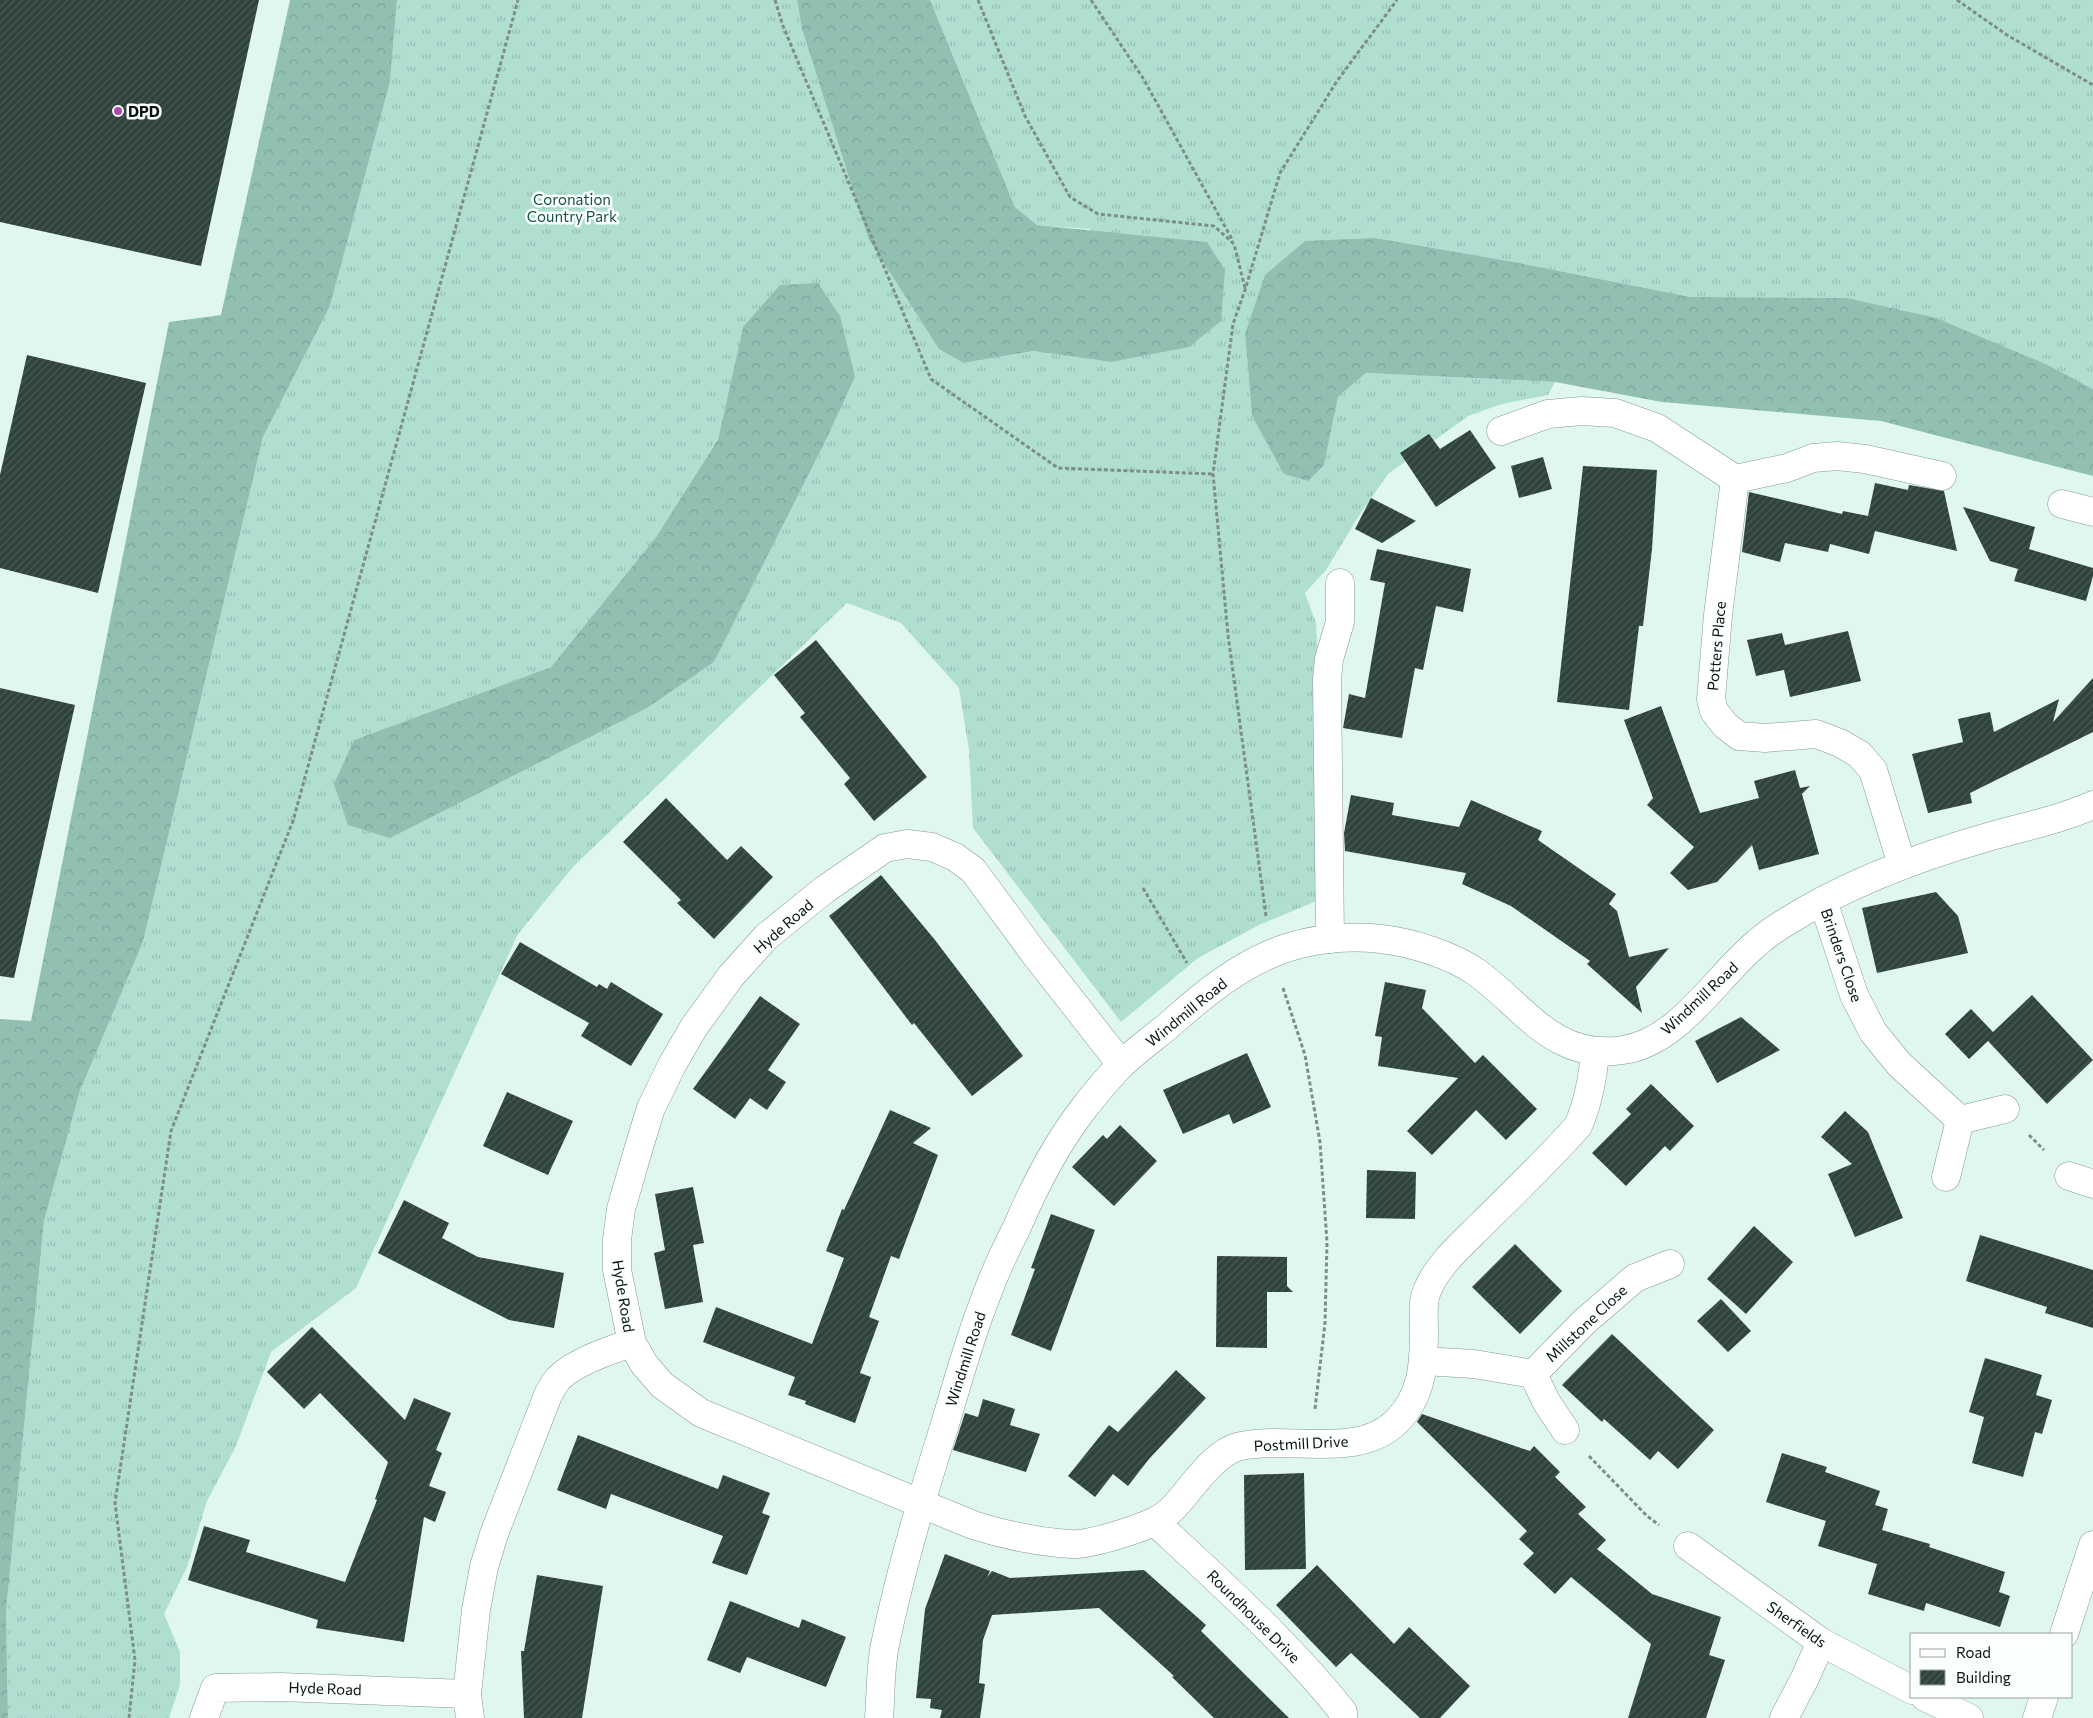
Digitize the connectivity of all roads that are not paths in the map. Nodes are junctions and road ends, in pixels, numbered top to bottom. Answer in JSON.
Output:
{"nodes":[{"id":1,"x":1501,"y":431,"type":"dead end"},
{"id":2,"x":1942,"y":476,"type":"dead end"},
{"id":3,"x":1734,"y":479,"type":"junction"},
{"id":4,"x":2062,"y":504,"type":"dead end"},
{"id":5,"x":2093,"y":512,"type":"edge"},
{"id":6,"x":1340,"y":583,"type":"dead end"},
{"id":7,"x":2093,"y":805,"type":"edge"},
{"id":8,"x":1902,"y":865,"type":"junction"},
{"id":9,"x":1823,"y":901,"type":"junction"},
{"id":10,"x":1330,"y":939,"type":"junction"},
{"id":11,"x":1595,"y":1050,"type":"junction"},
{"id":12,"x":1121,"y":1064,"type":"junction"},
{"id":13,"x":2005,"y":1109,"type":"road end"},
{"id":14,"x":1960,"y":1120,"type":"junction"},
{"id":15,"x":1946,"y":1177,"type":"dead end"},
{"id":16,"x":1670,"y":1264,"type":"dead end"},
{"id":17,"x":632,"y":1343,"type":"junction"},
{"id":18,"x":1423,"y":1361,"type":"junction"},
{"id":19,"x":1533,"y":1374,"type":"junction"},
{"id":20,"x":1565,"y":1430,"type":"road end"},
{"id":21,"x":920,"y":1503,"type":"junction"},
{"id":22,"x":1155,"y":1522,"type":"junction"},
{"id":23,"x":2093,"y":1545,"type":"edge"},
{"id":24,"x":1688,"y":1546,"type":"road end"},
{"id":25,"x":2064,"y":1633,"type":"edge"},
{"id":26,"x":1821,"y":1642,"type":"junction"},
{"id":27,"x":1910,"y":1689,"type":"edge"},
{"id":28,"x":1927,"y":1698,"type":"edge"},
{"id":29,"x":2044,"y":1698,"type":"edge"},
{"id":30,"x":469,"y":1706,"type":"edge"},
{"id":31,"x":204,"y":1718,"type":"edge"},
{"id":32,"x":879,"y":1718,"type":"edge"},
{"id":33,"x":1343,"y":1718,"type":"edge"},
{"id":34,"x":1784,"y":1718,"type":"edge"},
{"id":35,"x":1969,"y":1718,"type":"edge"},
{"id":36,"x":2037,"y":1718,"type":"edge"}],
"edges":[{"from":1,"to":3,"type":"street"},
{"from":2,"to":3,"type":"street"},
{"from":3,"to":8,"type":"street","name":"Potters Place"},
{"from":4,"to":5,"type":"street"},
{"from":6,"to":10,"type":"street"},
{"from":7,"to":8,"type":"street","name":"Windmill Road"},
{"from":8,"to":9,"type":"street","name":"Windmill Road"},
{"from":9,"to":11,"type":"street","name":"Windmill Road"},
{"from":9,"to":14,"type":"street","name":"Brinders Close"},
{"from":10,"to":11,"type":"street","name":"Windmill Road"},
{"from":10,"to":12,"type":"street","name":"Windmill Road"},
{"from":11,"to":18,"type":"street","name":"Postmill Drive"},
{"from":12,"to":17,"type":"street","name":"Hyde Road"},
{"from":12,"to":21,"type":"street","name":"Windmill Road"},
{"from":13,"to":14,"type":"street"},
{"from":14,"to":15,"type":"street"},
{"from":16,"to":19,"type":"street","name":"Millstone Close"},
{"from":17,"to":21,"type":"street","name":"Hyde Road"},
{"from":17,"to":30,"type":"street","name":"Hyde Road"},
{"from":18,"to":19,"type":"street","name":"Millstone Close"},
{"from":18,"to":22,"type":"street","name":"Postmill Drive"},
{"from":19,"to":20,"type":"street","name":"Millstone Close"},
{"from":21,"to":22,"type":"street","name":"Postmill Drive"},
{"from":21,"to":32,"type":"street","name":"Windmill Road"},
{"from":22,"to":33,"type":"street","name":"Roundhouse Drive"},
{"from":23,"to":25,"type":"street"},
{"from":24,"to":26,"type":"street","name":"Sherfields"},
{"from":26,"to":27,"type":"street","name":"Sherfields"},
{"from":26,"to":34,"type":"street"},
{"from":28,"to":35,"type":"street"},
{"from":29,"to":36,"type":"street"},
{"from":30,"to":31,"type":"street","name":"Hyde Road"}]}
